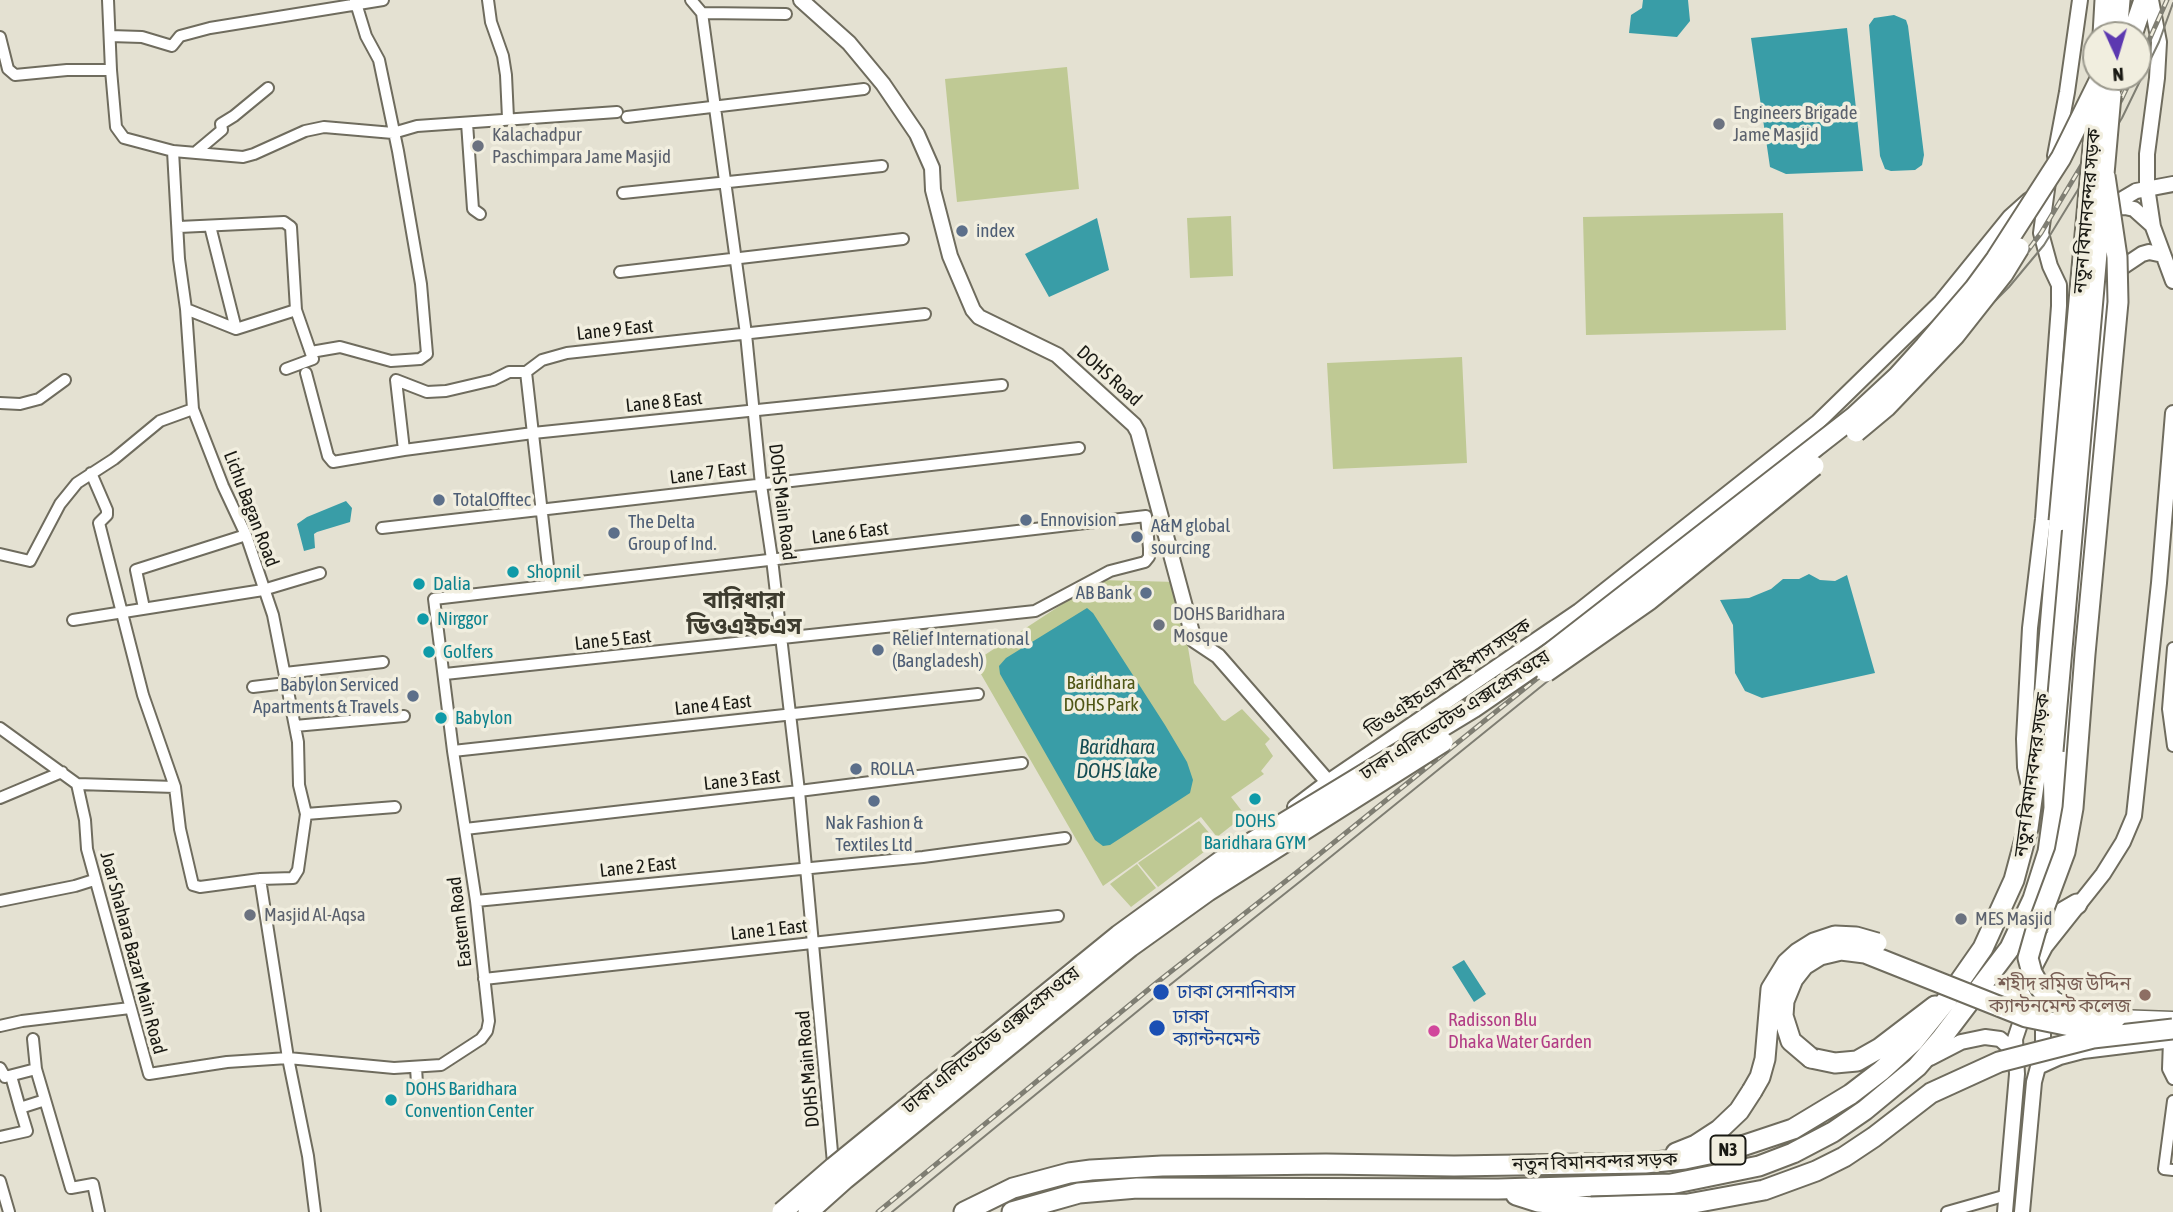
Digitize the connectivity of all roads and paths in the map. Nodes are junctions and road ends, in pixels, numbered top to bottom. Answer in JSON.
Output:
{"nodes":[{"id":1,"x":108,"y":0,"type":"edge"},
{"id":2,"x":383,"y":0,"type":"edge"},
{"id":3,"x":488,"y":0,"type":"edge"},
{"id":4,"x":691,"y":0,"type":"edge"},
{"id":5,"x":801,"y":0,"type":"edge"},
{"id":6,"x":2080,"y":0,"type":"edge"},
{"id":7,"x":2105,"y":0,"type":"edge"},
{"id":8,"x":2120,"y":0,"type":"edge"},
{"id":9,"x":2131,"y":0,"type":"edge"},
{"id":10,"x":2144,"y":0,"type":"edge"},
{"id":11,"x":2151,"y":0,"type":"edge"},
{"id":12,"x":356,"y":2,"type":"edge"},
{"id":13,"x":702,"y":13,"type":"junction"},
{"id":14,"x":786,"y":14,"type":"dead end"},
{"id":15,"x":2104,"y":21,"type":"edge"},
{"id":16,"x":2119,"y":21,"type":"edge"},
{"id":17,"x":2123,"y":21,"type":"edge"},
{"id":18,"x":2137,"y":21,"type":"edge"},
{"id":19,"x":110,"y":36,"type":"junction"},
{"id":20,"x":0,"y":37,"type":"edge"},
{"id":21,"x":111,"y":70,"type":"junction"},
{"id":22,"x":268,"y":88,"type":"dead end"},
{"id":23,"x":864,"y":89,"type":"dead end"},
{"id":24,"x":2093,"y":91,"type":"edge"},
{"id":25,"x":2099,"y":91,"type":"edge"},
{"id":26,"x":2108,"y":91,"type":"edge"},
{"id":27,"x":2114,"y":91,"type":"edge"},
{"id":28,"x":715,"y":107,"type":"junction"},
{"id":29,"x":508,"y":118,"type":"junction"},
{"id":30,"x":467,"y":123,"type":"junction"},
{"id":31,"x":393,"y":132,"type":"junction"},
{"id":32,"x":173,"y":151,"type":"junction"},
{"id":33,"x":197,"y":151,"type":"junction"},
{"id":34,"x":882,"y":166,"type":"dead end"},
{"id":35,"x":2105,"y":176,"type":"junction"},
{"id":36,"x":727,"y":183,"type":"junction"},
{"id":37,"x":2048,"y":183,"type":"junction"},
{"id":38,"x":2172,"y":183,"type":"edge"},
{"id":39,"x":2147,"y":187,"type":"junction"},
{"id":40,"x":623,"y":193,"type":"dead end"},
{"id":41,"x":2105,"y":209,"type":"junction"},
{"id":42,"x":480,"y":214,"type":"dead end"},
{"id":43,"x":211,"y":226,"type":"junction"},
{"id":44,"x":179,"y":227,"type":"junction"},
{"id":45,"x":2154,"y":227,"type":"junction"},
{"id":46,"x":903,"y":239,"type":"dead end"},
{"id":47,"x":2163,"y":255,"type":"junction"},
{"id":48,"x":736,"y":259,"type":"junction"},
{"id":49,"x":620,"y":272,"type":"dead end"},
{"id":50,"x":2105,"y":279,"type":"junction"},
{"id":51,"x":2173,"y":281,"type":"edge"},
{"id":52,"x":2059,"y":285,"type":"junction"},
{"id":53,"x":2075,"y":285,"type":"junction"},
{"id":54,"x":186,"y":309,"type":"junction"},
{"id":55,"x":296,"y":310,"type":"junction"},
{"id":56,"x":925,"y":314,"type":"dead end"},
{"id":57,"x":236,"y":330,"type":"junction"},
{"id":58,"x":746,"y":334,"type":"junction"},
{"id":59,"x":2057,"y":337,"type":"junction"},
{"id":60,"x":2101,"y":340,"type":"junction"},
{"id":61,"x":311,"y":352,"type":"junction"},
{"id":62,"x":286,"y":369,"type":"dead end"},
{"id":63,"x":526,"y":372,"type":"junction"},
{"id":64,"x":306,"y":373,"type":"dead end"},
{"id":65,"x":2098,"y":374,"type":"junction"},
{"id":66,"x":2054,"y":375,"type":"junction"},
{"id":67,"x":65,"y":380,"type":"dead end"},
{"id":68,"x":1002,"y":385,"type":"dead end"},
{"id":69,"x":0,"y":403,"type":"edge"},
{"id":70,"x":193,"y":409,"type":"junction"},
{"id":71,"x":754,"y":410,"type":"junction"},
{"id":72,"x":2173,"y":414,"type":"edge"},
{"id":73,"x":533,"y":433,"type":"junction"},
{"id":74,"x":1079,"y":448,"type":"dead end"},
{"id":75,"x":404,"y":450,"type":"junction"},
{"id":76,"x":90,"y":473,"type":"junction"},
{"id":77,"x":761,"y":485,"type":"junction"},
{"id":78,"x":541,"y":510,"type":"junction"},
{"id":79,"x":382,"y":528,"type":"dead end"},
{"id":80,"x":246,"y":536,"type":"junction"},
{"id":81,"x":0,"y":554,"type":"edge"},
{"id":82,"x":772,"y":559,"type":"junction"},
{"id":83,"x":320,"y":573,"type":"dead end"},
{"id":84,"x":550,"y":584,"type":"junction"},
{"id":85,"x":263,"y":590,"type":"junction"},
{"id":86,"x":434,"y":599,"type":"joint"},
{"id":87,"x":144,"y":608,"type":"junction"},
{"id":88,"x":1035,"y":611,"type":"joint"},
{"id":89,"x":123,"y":612,"type":"junction"},
{"id":90,"x":73,"y":620,"type":"dead end"},
{"id":91,"x":781,"y":640,"type":"junction"},
{"id":92,"x":2173,"y":648,"type":"edge"},
{"id":93,"x":383,"y":662,"type":"dead end"},
{"id":94,"x":2173,"y":670,"type":"edge"},
{"id":95,"x":445,"y":674,"type":"junction"},
{"id":96,"x":286,"y":678,"type":"junction"},
{"id":97,"x":253,"y":687,"type":"dead end"},
{"id":98,"x":978,"y":694,"type":"dead end"},
{"id":99,"x":2171,"y":709,"type":"edge"},
{"id":100,"x":790,"y":714,"type":"junction"},
{"id":101,"x":404,"y":716,"type":"dead end"},
{"id":102,"x":295,"y":726,"type":"junction"},
{"id":103,"x":0,"y":728,"type":"edge"},
{"id":104,"x":2173,"y":746,"type":"edge"},
{"id":105,"x":453,"y":751,"type":"junction"},
{"id":106,"x":1022,"y":763,"type":"dead end"},
{"id":107,"x":62,"y":772,"type":"junction"},
{"id":108,"x":1328,"y":782,"type":"junction"},
{"id":109,"x":77,"y":785,"type":"junction"},
{"id":110,"x":175,"y":787,"type":"junction"},
{"id":111,"x":799,"y":791,"type":"junction"},
{"id":112,"x":0,"y":798,"type":"edge"},
{"id":113,"x":2032,"y":802,"type":"junction"},
{"id":114,"x":395,"y":807,"type":"dead end"},
{"id":115,"x":2054,"y":808,"type":"junction"},
{"id":116,"x":306,"y":814,"type":"junction"},
{"id":117,"x":465,"y":829,"type":"junction"},
{"id":118,"x":1066,"y":838,"type":"dead end"},
{"id":119,"x":805,"y":867,"type":"junction"},
{"id":120,"x":94,"y":880,"type":"junction"},
{"id":121,"x":260,"y":880,"type":"junction"},
{"id":122,"x":0,"y":901,"type":"edge"},
{"id":123,"x":476,"y":901,"type":"junction"},
{"id":124,"x":2077,"y":904,"type":"junction"},
{"id":125,"x":1058,"y":916,"type":"dead end"},
{"id":126,"x":814,"y":943,"type":"junction"},
{"id":127,"x":2010,"y":948,"type":"junction"},
{"id":128,"x":484,"y":978,"type":"junction"},
{"id":129,"x":1979,"y":991,"type":"junction"},
{"id":130,"x":2034,"y":996,"type":"junction"},
{"id":131,"x":1946,"y":1001,"type":"junction"},
{"id":132,"x":130,"y":1008,"type":"junction"},
{"id":133,"x":2173,"y":1013,"type":"edge"},
{"id":134,"x":2116,"y":1018,"type":"junction"},
{"id":135,"x":2173,"y":1020,"type":"edge"},
{"id":136,"x":0,"y":1026,"type":"edge"},
{"id":137,"x":2172,"y":1034,"type":"edge"},
{"id":138,"x":33,"y":1039,"type":"dead end"},
{"id":139,"x":2016,"y":1053,"type":"junction"},
{"id":140,"x":288,"y":1058,"type":"junction"},
{"id":141,"x":1917,"y":1067,"type":"junction"},
{"id":142,"x":0,"y":1068,"type":"edge"},
{"id":143,"x":416,"y":1068,"type":"junction"},
{"id":144,"x":36,"y":1069,"type":"junction"},
{"id":145,"x":2036,"y":1074,"type":"junction"},
{"id":146,"x":11,"y":1076,"type":"junction"},
{"id":147,"x":2173,"y":1079,"type":"edge"},
{"id":148,"x":418,"y":1084,"type":"dead end"},
{"id":149,"x":45,"y":1100,"type":"junction"},
{"id":150,"x":2173,"y":1101,"type":"edge"},
{"id":151,"x":20,"y":1108,"type":"junction"},
{"id":152,"x":0,"y":1137,"type":"edge"},
{"id":153,"x":833,"y":1163,"type":"junction"},
{"id":154,"x":1645,"y":1163,"type":"junction"},
{"id":155,"x":1319,"y":1165,"type":"junction"},
{"id":156,"x":2173,"y":1170,"type":"edge"},
{"id":157,"x":0,"y":1181,"type":"edge"},
{"id":158,"x":1319,"y":1187,"type":"junction"},
{"id":159,"x":1498,"y":1189,"type":"junction"},
{"id":160,"x":2007,"y":1195,"type":"junction"},
{"id":161,"x":9,"y":1212,"type":"edge"},
{"id":162,"x":99,"y":1212,"type":"edge"},
{"id":163,"x":315,"y":1212,"type":"edge"},
{"id":164,"x":782,"y":1212,"type":"edge"},
{"id":165,"x":808,"y":1212,"type":"edge"},
{"id":166,"x":964,"y":1212,"type":"edge"},
{"id":167,"x":1012,"y":1212,"type":"edge"},
{"id":168,"x":1947,"y":1212,"type":"edge"},
{"id":169,"x":2005,"y":1212,"type":"edge"},
{"id":170,"x":2022,"y":1212,"type":"edge"}],
"edges":[{"from":1,"to":19,"type":"street"},
{"from":2,"to":12,"type":"street"},
{"from":3,"to":29,"type":"street"},
{"from":4,"to":13,"type":"street"},
{"from":5,"to":108,"type":"main road","name":"DOHS Road"},
{"from":6,"to":37,"type":"main road"},
{"from":7,"to":15,"type":"highway"},
{"from":8,"to":16,"type":"highway"},
{"from":9,"to":17,"type":"highway"},
{"from":10,"to":18,"type":"highway"},
{"from":11,"to":39,"type":"main road"},
{"from":12,"to":19,"type":"street"},
{"from":12,"to":31,"type":"street"},
{"from":13,"to":14,"type":"street"},
{"from":13,"to":28,"type":"street","name":"DOHS Main Road"},
{"from":19,"to":21,"type":"street"},
{"from":20,"to":21,"type":"street"},
{"from":21,"to":32,"type":"street"},
{"from":22,"to":33,"type":"street"},
{"from":23,"to":28,"type":"street"},
{"from":24,"to":164,"type":"highway","name":"ঢাকা এলিভেটেড এক্সপ্রেসওয়ে","bridge":true},
{"from":25,"to":113,"type":"highway","name":"নতুন বিমানবন্দর সড়ক","number":"N3","bridge":true},
{"from":26,"to":165,"type":"highway","name":"ঢাকা এলিভেটেড এক্সপ্রেসওয়ে","bridge":true},
{"from":27,"to":35,"type":"highway","name":"নতুন বিমানবন্দর সড়ক","bridge":true},
{"from":28,"to":29,"type":"street"},
{"from":28,"to":36,"type":"street","name":"DOHS Main Road"},
{"from":29,"to":30,"type":"street"},
{"from":30,"to":31,"type":"street"},
{"from":30,"to":42,"type":"street"},
{"from":31,"to":33,"type":"street"},
{"from":31,"to":61,"type":"street"},
{"from":32,"to":33,"type":"street"},
{"from":32,"to":44,"type":"street","name":"Lichu Bagan Road"},
{"from":34,"to":36,"type":"street"},
{"from":35,"to":115,"type":"highway","name":"নতুন বিমানবন্দর সড়ক","number":"N3","bridge":true},
{"from":35,"to":134,"type":"highway","bridge":true},
{"from":36,"to":40,"type":"street"},
{"from":36,"to":48,"type":"street","name":"DOHS Main Road"},
{"from":37,"to":52,"type":"main road"},
{"from":37,"to":108,"type":"main road","name":"ডিওএইচএস বাইপাস সড়ক"},
{"from":38,"to":39,"type":"main road"},
{"from":39,"to":41,"type":"main road"},
{"from":39,"to":45,"type":"main road"},
{"from":41,"to":45,"type":"main road"},
{"from":41,"to":53,"type":"main road"},
{"from":43,"to":44,"type":"street"},
{"from":43,"to":55,"type":"street"},
{"from":43,"to":57,"type":"street"},
{"from":44,"to":54,"type":"street","name":"Lichu Bagan Road"},
{"from":45,"to":47,"type":"main road"},
{"from":46,"to":48,"type":"street"},
{"from":47,"to":50,"type":"main road"},
{"from":47,"to":51,"type":"main road"},
{"from":48,"to":49,"type":"street"},
{"from":48,"to":58,"type":"street","name":"DOHS Main Road"},
{"from":50,"to":53,"type":"main road"},
{"from":50,"to":60,"type":"main road"},
{"from":52,"to":53,"type":"main road"},
{"from":52,"to":59,"type":"main road"},
{"from":54,"to":57,"type":"street"},
{"from":54,"to":70,"type":"street","name":"Lichu Bagan Road"},
{"from":55,"to":57,"type":"street"},
{"from":55,"to":61,"type":"street"},
{"from":56,"to":58,"type":"street","name":"Lane 9 East"},
{"from":58,"to":63,"type":"street","name":"Lane 9 East"},
{"from":58,"to":71,"type":"street","name":"DOHS Main Road"},
{"from":59,"to":60,"type":"main road"},
{"from":59,"to":66,"type":"main road"},
{"from":60,"to":65,"type":"main road"},
{"from":61,"to":62,"type":"street"},
{"from":63,"to":73,"type":"street"},
{"from":63,"to":75,"type":"street","name":"Lane 9 East"},
{"from":64,"to":75,"type":"street","name":"Lane 8 East"},
{"from":65,"to":66,"type":"main road"},
{"from":65,"to":115,"type":"main road"},
{"from":66,"to":113,"type":"main road"},
{"from":67,"to":69,"type":"street"},
{"from":68,"to":71,"type":"street","name":"Lane 8 East"},
{"from":70,"to":76,"type":"street"},
{"from":70,"to":80,"type":"street","name":"Lichu Bagan Road"},
{"from":71,"to":73,"type":"street","name":"Lane 8 East"},
{"from":71,"to":77,"type":"street","name":"DOHS Main Road"},
{"from":72,"to":124,"type":"main road"},
{"from":73,"to":75,"type":"street","name":"Lane 8 East"},
{"from":73,"to":78,"type":"street"},
{"from":74,"to":77,"type":"street","name":"Lane 7 East"},
{"from":76,"to":81,"type":"street"},
{"from":76,"to":89,"type":"street"},
{"from":77,"to":78,"type":"street","name":"Lane 7 East"},
{"from":77,"to":82,"type":"street","name":"DOHS Main Road"},
{"from":78,"to":79,"type":"street","name":"Lane 7 East"},
{"from":78,"to":84,"type":"street"},
{"from":80,"to":85,"type":"street","name":"Lichu Bagan Road"},
{"from":80,"to":87,"type":"street"},
{"from":82,"to":84,"type":"street","name":"Lane 6 East"},
{"from":82,"to":88,"type":"street","name":"Lane 6 East"},
{"from":82,"to":91,"type":"street","name":"DOHS Main Road"},
{"from":83,"to":85,"type":"street"},
{"from":84,"to":86,"type":"street","name":"Lane 6 East"},
{"from":85,"to":87,"type":"street"},
{"from":85,"to":96,"type":"street","name":"Lichu Bagan Road"},
{"from":86,"to":95,"type":"street","name":"Eastern Road"},
{"from":87,"to":89,"type":"street"},
{"from":88,"to":91,"type":"street","name":"Lane 5 East"},
{"from":89,"to":90,"type":"street"},
{"from":89,"to":110,"type":"street"},
{"from":91,"to":95,"type":"street","name":"Lane 5 East"},
{"from":91,"to":100,"type":"street","name":"DOHS Main Road"},
{"from":92,"to":94,"type":"street"},
{"from":93,"to":96,"type":"street"},
{"from":94,"to":99,"type":"street"},
{"from":95,"to":105,"type":"street","name":"Eastern Road"},
{"from":96,"to":97,"type":"street"},
{"from":96,"to":102,"type":"street","name":"Lichu Bagan Road"},
{"from":98,"to":100,"type":"street","name":"Lane 4 East"},
{"from":99,"to":104,"type":"street"},
{"from":100,"to":105,"type":"street","name":"Lane 4 East"},
{"from":100,"to":111,"type":"street","name":"DOHS Main Road"},
{"from":101,"to":102,"type":"street"},
{"from":102,"to":116,"type":"street","name":"Lichu Bagan Road"},
{"from":103,"to":107,"type":"street"},
{"from":105,"to":117,"type":"street","name":"Eastern Road"},
{"from":106,"to":111,"type":"street","name":"Lane 3 East"},
{"from":107,"to":109,"type":"street"},
{"from":107,"to":112,"type":"street"},
{"from":108,"to":153,"type":"main road","name":"ডিওএইচএস বাইপাস সড়ক"},
{"from":109,"to":110,"type":"street"},
{"from":109,"to":120,"type":"street","name":"Joar Shahara Bazar Main Road"},
{"from":110,"to":121,"type":"street"},
{"from":111,"to":117,"type":"street","name":"Lane 3 East"},
{"from":111,"to":119,"type":"street","name":"DOHS Main Road"},
{"from":113,"to":131,"type":"highway","name":"নতুন বিমানবন্দর সড়ক","number":"N3"},
{"from":114,"to":116,"type":"street"},
{"from":115,"to":127,"type":"highway","name":"নতুন বিমানবন্দর সড়ক","number":"N3"},
{"from":116,"to":121,"type":"street","name":"Lichu Bagan Road"},
{"from":117,"to":123,"type":"street","name":"Eastern Road"},
{"from":118,"to":119,"type":"street","name":"Lane 2 East"},
{"from":119,"to":123,"type":"street","name":"Lane 2 East"},
{"from":119,"to":126,"type":"street","name":"DOHS Main Road"},
{"from":120,"to":122,"type":"street"},
{"from":120,"to":132,"type":"street","name":"Joar Shahara Bazar Main Road"},
{"from":121,"to":140,"type":"street"},
{"from":123,"to":128,"type":"street","name":"Eastern Road"},
{"from":124,"to":127,"type":"highway"},
{"from":124,"to":130,"type":"main road"},
{"from":125,"to":126,"type":"street","name":"Lane 1 East"},
{"from":126,"to":128,"type":"street","name":"Lane 1 East"},
{"from":126,"to":153,"type":"street","name":"DOHS Main Road"},
{"from":127,"to":129,"type":"highway","name":"নতুন বিমানবন্দর সড়ক","number":"N3"},
{"from":128,"to":143,"type":"street","name":"Eastern Road"},
{"from":129,"to":130,"type":"main road"},
{"from":129,"to":141,"type":"highway","name":"নতুন বিমানবন্দর সড়ক","number":"N3"},
{"from":130,"to":133,"type":"main road"},
{"from":130,"to":139,"type":"main road"},
{"from":130,"to":145,"type":"main road"},
{"from":131,"to":137,"type":"highway","bridge":true},
{"from":131,"to":154,"type":"highway","name":"নতুন বিমানবন্দর সড়ক","number":"N3"},
{"from":132,"to":136,"type":"street"},
{"from":132,"to":140,"type":"street","name":"Joar Shahara Bazar Main Road"},
{"from":134,"to":135,"type":"main road"},
{"from":134,"to":154,"type":"highway","bridge":true},
{"from":137,"to":145,"type":"main road"},
{"from":137,"to":147,"type":"street"},
{"from":137,"to":159,"type":"highway","bridge":true},
{"from":138,"to":144,"type":"street"},
{"from":139,"to":141,"type":"main road"},
{"from":139,"to":160,"type":"main road"},
{"from":140,"to":143,"type":"street","name":"Eastern Road"},
{"from":140,"to":163,"type":"street"},
{"from":141,"to":159,"type":"highway","name":"নতুন বিমানবন্দর সড়ক","number":"N3"},
{"from":142,"to":146,"type":"street"},
{"from":143,"to":148,"type":"street"},
{"from":144,"to":146,"type":"street"},
{"from":144,"to":149,"type":"street"},
{"from":145,"to":170,"type":"main road"},
{"from":146,"to":151,"type":"street"},
{"from":149,"to":151,"type":"street"},
{"from":149,"to":162,"type":"street"},
{"from":150,"to":156,"type":"street"},
{"from":151,"to":152,"type":"street"},
{"from":153,"to":164,"type":"main road","name":"ডিওএইচএস বাইপাস সড়ক"},
{"from":154,"to":155,"type":"highway","name":"নতুন বিমানবন্দর সড়ক","number":"N3"},
{"from":155,"to":158,"type":"highway"},
{"from":155,"to":166,"type":"highway","name":"নতুন বিমানবন্দর সড়ক","number":"N3"},
{"from":157,"to":161,"type":"street"},
{"from":158,"to":159,"type":"highway","name":"নতুন বিমানবন্দর সড়ক","number":"N3"},
{"from":158,"to":167,"type":"highway","name":"নতুন বিমানবন্দর সড়ক","number":"N3"},
{"from":160,"to":168,"type":"street"},
{"from":160,"to":169,"type":"main road"}]}
